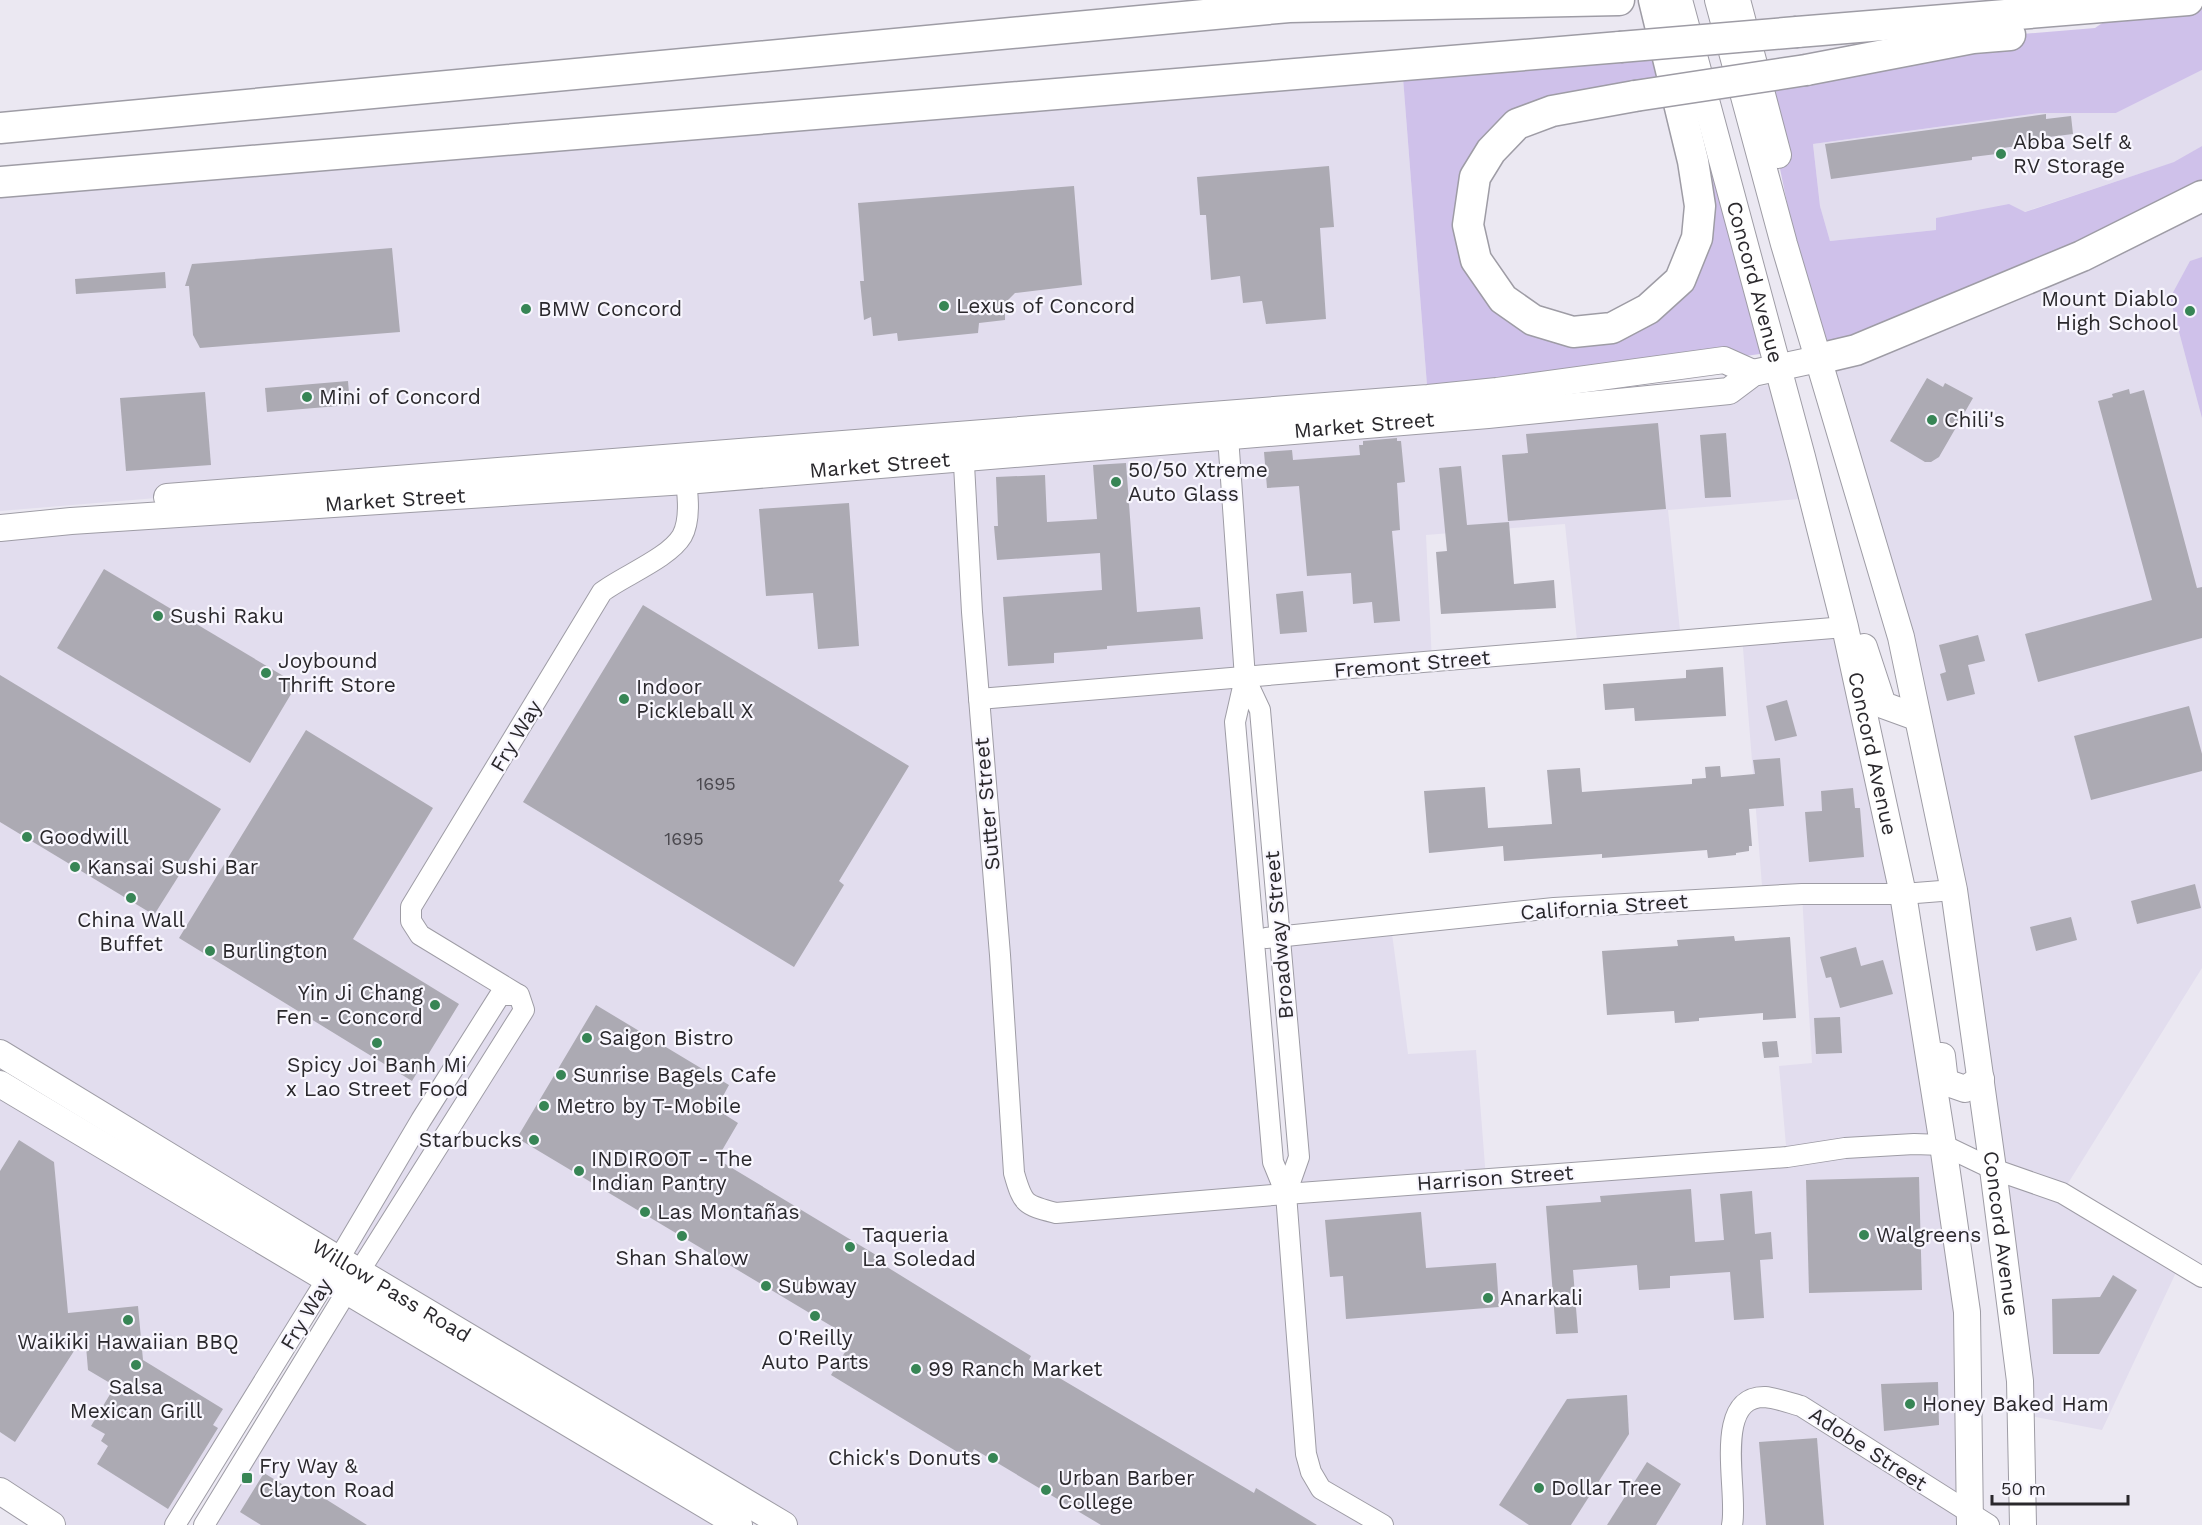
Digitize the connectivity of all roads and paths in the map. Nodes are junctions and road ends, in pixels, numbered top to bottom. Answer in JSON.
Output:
{"nodes":[{"id":1,"x":1325,"y":0,"type":"edge"},
{"id":2,"x":1654,"y":0,"type":"edge"},
{"id":3,"x":1679,"y":0,"type":"edge"},
{"id":4,"x":1719,"y":0,"type":"edge"},
{"id":5,"x":1737,"y":0,"type":"edge"},
{"id":6,"x":2188,"y":0,"type":"edge"},
{"id":7,"x":1613,"y":1,"type":"edge"},
{"id":8,"x":2129,"y":5,"type":"junction"},
{"id":9,"x":1289,"y":7,"type":"junction"},
{"id":10,"x":0,"y":128,"type":"edge"},
{"id":11,"x":0,"y":182,"type":"edge"},
{"id":12,"x":2202,"y":196,"type":"edge"},
{"id":13,"x":1784,"y":244,"type":"junction"},
{"id":14,"x":1818,"y":359,"type":"junction"},
{"id":15,"x":1778,"y":368,"type":"junction"},
{"id":16,"x":1227,"y":425,"type":"junction"},
{"id":17,"x":963,"y":446,"type":"junction"},
{"id":18,"x":681,"y":456,"type":"junction"},
{"id":19,"x":686,"y":481,"type":"junction"},
{"id":20,"x":0,"y":511,"type":"edge"},
{"id":21,"x":0,"y":528,"type":"edge"},
{"id":22,"x":1845,"y":627,"type":"junction"},
{"id":23,"x":1245,"y":678,"type":"junction"},
{"id":24,"x":979,"y":699,"type":"junction"},
{"id":25,"x":1916,"y":717,"type":"junction"},
{"id":26,"x":1954,"y":890,"type":"junction"},
{"id":27,"x":1902,"y":894,"type":"junction"},
{"id":28,"x":1278,"y":937,"type":"junction"},
{"id":29,"x":1255,"y":939,"type":"junction"},
{"id":30,"x":1915,"y":965,"type":"junction"},
{"id":31,"x":519,"y":995,"type":"junction"},
{"id":32,"x":0,"y":1053,"type":"edge"},
{"id":33,"x":0,"y":1065,"type":"edge"},
{"id":34,"x":1981,"y":1079,"type":"junction"},
{"id":35,"x":0,"y":1084,"type":"edge"},
{"id":36,"x":83,"y":1103,"type":"junction"},
{"id":37,"x":1943,"y":1145,"type":"junction"},
{"id":38,"x":1994,"y":1169,"type":"junction"},
{"id":39,"x":1014,"y":1173,"type":"joint"},
{"id":40,"x":1286,"y":1194,"type":"junction"},
{"id":41,"x":343,"y":1275,"type":"junction"},
{"id":42,"x":2202,"y":1277,"type":"edge"},
{"id":43,"x":0,"y":1491,"type":"edge"},
{"id":44,"x":1976,"y":1522,"type":"edge"},
{"id":45,"x":52,"y":1525,"type":"edge"},
{"id":46,"x":176,"y":1525,"type":"edge"},
{"id":47,"x":204,"y":1525,"type":"edge"},
{"id":48,"x":738,"y":1525,"type":"edge"},
{"id":49,"x":784,"y":1525,"type":"edge"},
{"id":50,"x":1383,"y":1525,"type":"edge"},
{"id":51,"x":1732,"y":1525,"type":"edge"},
{"id":52,"x":2023,"y":1525,"type":"edge"}],
"edges":[{"from":1,"to":9,"type":"highway"},
{"from":2,"to":8,"type":"highway","bridge":true},
{"from":3,"to":15,"type":"main road","name":"Concord Avenue"},
{"from":4,"to":13,"type":"main road","name":"Concord Avenue"},
{"from":5,"to":13,"type":"main road","name":"Concord Avenue"},
{"from":6,"to":8,"type":"highway"},
{"from":7,"to":9,"type":"highway"},
{"from":8,"to":11,"type":"highway","bridge":true},
{"from":9,"to":10,"type":"highway"},
{"from":12,"to":14,"type":"highway"},
{"from":13,"to":14,"type":"main road","name":"Concord Avenue"},
{"from":14,"to":15,"type":"main road","name":"Market Street"},
{"from":14,"to":25,"type":"main road","name":"Concord Avenue"},
{"from":15,"to":16,"type":"main road","name":"Market Street"},
{"from":15,"to":22,"type":"main road","name":"Concord Avenue"},
{"from":16,"to":17,"type":"main road","name":"Market Street"},
{"from":16,"to":23,"type":"street","name":"Broadway Street"},
{"from":17,"to":18,"type":"main road","name":"Market Street"},
{"from":17,"to":19,"type":"main road","name":"Market Street"},
{"from":17,"to":24,"type":"street","name":"Sutter Street"},
{"from":18,"to":19,"type":"street","name":"Fry Way"},
{"from":18,"to":20,"type":"main road","name":"Market Street"},
{"from":19,"to":21,"type":"main road","name":"Market Street"},
{"from":19,"to":31,"type":"street","name":"Fry Way"},
{"from":22,"to":23,"type":"street","name":"Fremont Street"},
{"from":22,"to":25,"type":"main road"},
{"from":22,"to":27,"type":"main road","name":"Concord Avenue"},
{"from":23,"to":24,"type":"street","name":"Fremont Street"},
{"from":23,"to":28,"type":"street","name":"Broadway Street"},
{"from":23,"to":29,"type":"street","name":"Broadway Street"},
{"from":24,"to":39,"type":"street","name":"Sutter Street"},
{"from":25,"to":26,"type":"main road","name":"Concord Avenue"},
{"from":26,"to":27,"type":"street","name":"California Street"},
{"from":26,"to":34,"type":"main road","name":"Concord Avenue"},
{"from":27,"to":28,"type":"street","name":"California Street"},
{"from":27,"to":30,"type":"main road","name":"Concord Avenue"},
{"from":28,"to":29,"type":"street","name":"California Street"},
{"from":28,"to":40,"type":"street","name":"Broadway Street"},
{"from":29,"to":40,"type":"street","name":"Broadway Street"},
{"from":30,"to":34,"type":"main road"},
{"from":30,"to":37,"type":"main road","name":"Concord Avenue"},
{"from":31,"to":41,"type":"street","name":"Fry Way"},
{"from":31,"to":41,"type":"street","name":"Fry Way"},
{"from":32,"to":36,"type":"main road","name":"Willow Pass Road"},
{"from":33,"to":36,"type":"main road"},
{"from":34,"to":38,"type":"main road","name":"Concord Avenue"},
{"from":35,"to":41,"type":"main road","name":"Willow Pass Road"},
{"from":36,"to":41,"type":"main road","name":"Willow Pass Road"},
{"from":37,"to":38,"type":"street","name":"Harrison Street"},
{"from":37,"to":40,"type":"street","name":"Harrison Street"},
{"from":37,"to":44,"type":"main road","name":"Concord Avenue"},
{"from":38,"to":42,"type":"street","name":"Harrison Street"},
{"from":38,"to":52,"type":"main road","name":"Concord Avenue"},
{"from":39,"to":40,"type":"street","name":"Harrison Street"},
{"from":40,"to":50,"type":"street","name":"Broadway Street"},
{"from":41,"to":46,"type":"street","name":"Fry Way"},
{"from":41,"to":47,"type":"street","name":"Fry Way"},
{"from":41,"to":48,"type":"main road","name":"Willow Pass Road"},
{"from":41,"to":49,"type":"main road","name":"Willow Pass Road"},
{"from":43,"to":45,"type":"main road"},
{"from":44,"to":51,"type":"street","name":"Adobe Street"}]}
